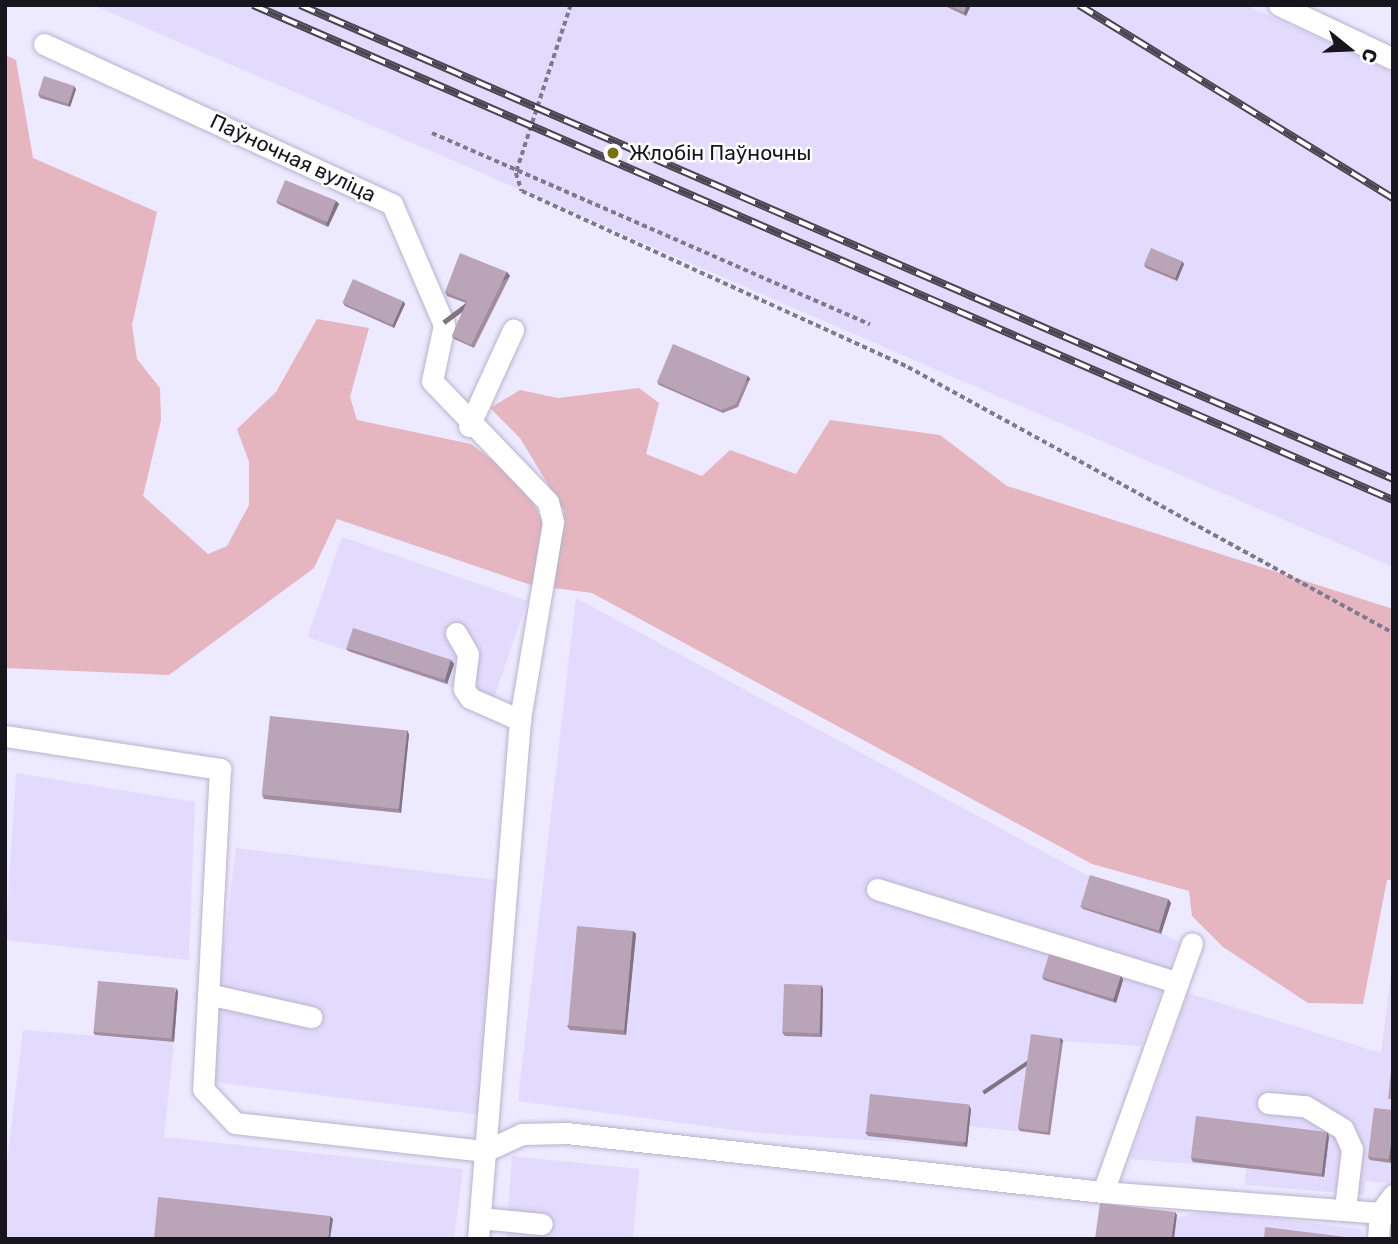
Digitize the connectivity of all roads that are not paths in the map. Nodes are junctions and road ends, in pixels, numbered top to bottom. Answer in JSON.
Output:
{"nodes":[{"id":1,"x":1279,"y":5,"type":"edge"},
{"id":2,"x":44,"y":44,"type":"dead end"},
{"id":3,"x":1393,"y":60,"type":"edge"},
{"id":4,"x":513,"y":330,"type":"dead end"},
{"id":5,"x":470,"y":426,"type":"junction"},
{"id":6,"x":456,"y":633,"type":"dead end"},
{"id":7,"x":520,"y":720,"type":"junction"},
{"id":8,"x":5,"y":736,"type":"edge"},
{"id":9,"x":877,"y":889,"type":"dead end"},
{"id":10,"x":1192,"y":943,"type":"dead end"},
{"id":11,"x":1178,"y":983,"type":"junction"},
{"id":12,"x":208,"y":994,"type":"junction"},
{"id":13,"x":311,"y":1017,"type":"dead end"},
{"id":14,"x":1268,"y":1103,"type":"dead end"},
{"id":15,"x":485,"y":1152,"type":"junction"},
{"id":16,"x":1103,"y":1192,"type":"junction"},
{"id":17,"x":1389,"y":1207,"type":"edge"},
{"id":18,"x":1345,"y":1209,"type":"junction"},
{"id":19,"x":542,"y":1224,"type":"dead end"},
{"id":20,"x":479,"y":1228,"type":"edge"},
{"id":21,"x":1383,"y":1237,"type":"edge"}],
"edges":[{"from":1,"to":3,"type":"lane"},
{"from":2,"to":5,"type":"lane","name":"Паўночная вуліца"},
{"from":4,"to":5,"type":"lane"},
{"from":5,"to":7,"type":"lane"},
{"from":6,"to":7,"type":"lane"},
{"from":7,"to":15,"type":"lane"},
{"from":8,"to":12,"type":"lane"},
{"from":9,"to":11,"type":"lane"},
{"from":10,"to":11,"type":"lane"},
{"from":11,"to":16,"type":"lane"},
{"from":12,"to":13,"type":"lane"},
{"from":12,"to":15,"type":"lane"},
{"from":14,"to":18,"type":"lane"},
{"from":15,"to":16,"type":"lane"},
{"from":15,"to":20,"type":"lane"},
{"from":16,"to":18,"type":"lane"},
{"from":17,"to":18,"type":"lane"},
{"from":17,"to":21,"type":"lane"},
{"from":19,"to":20,"type":"lane"}]}
